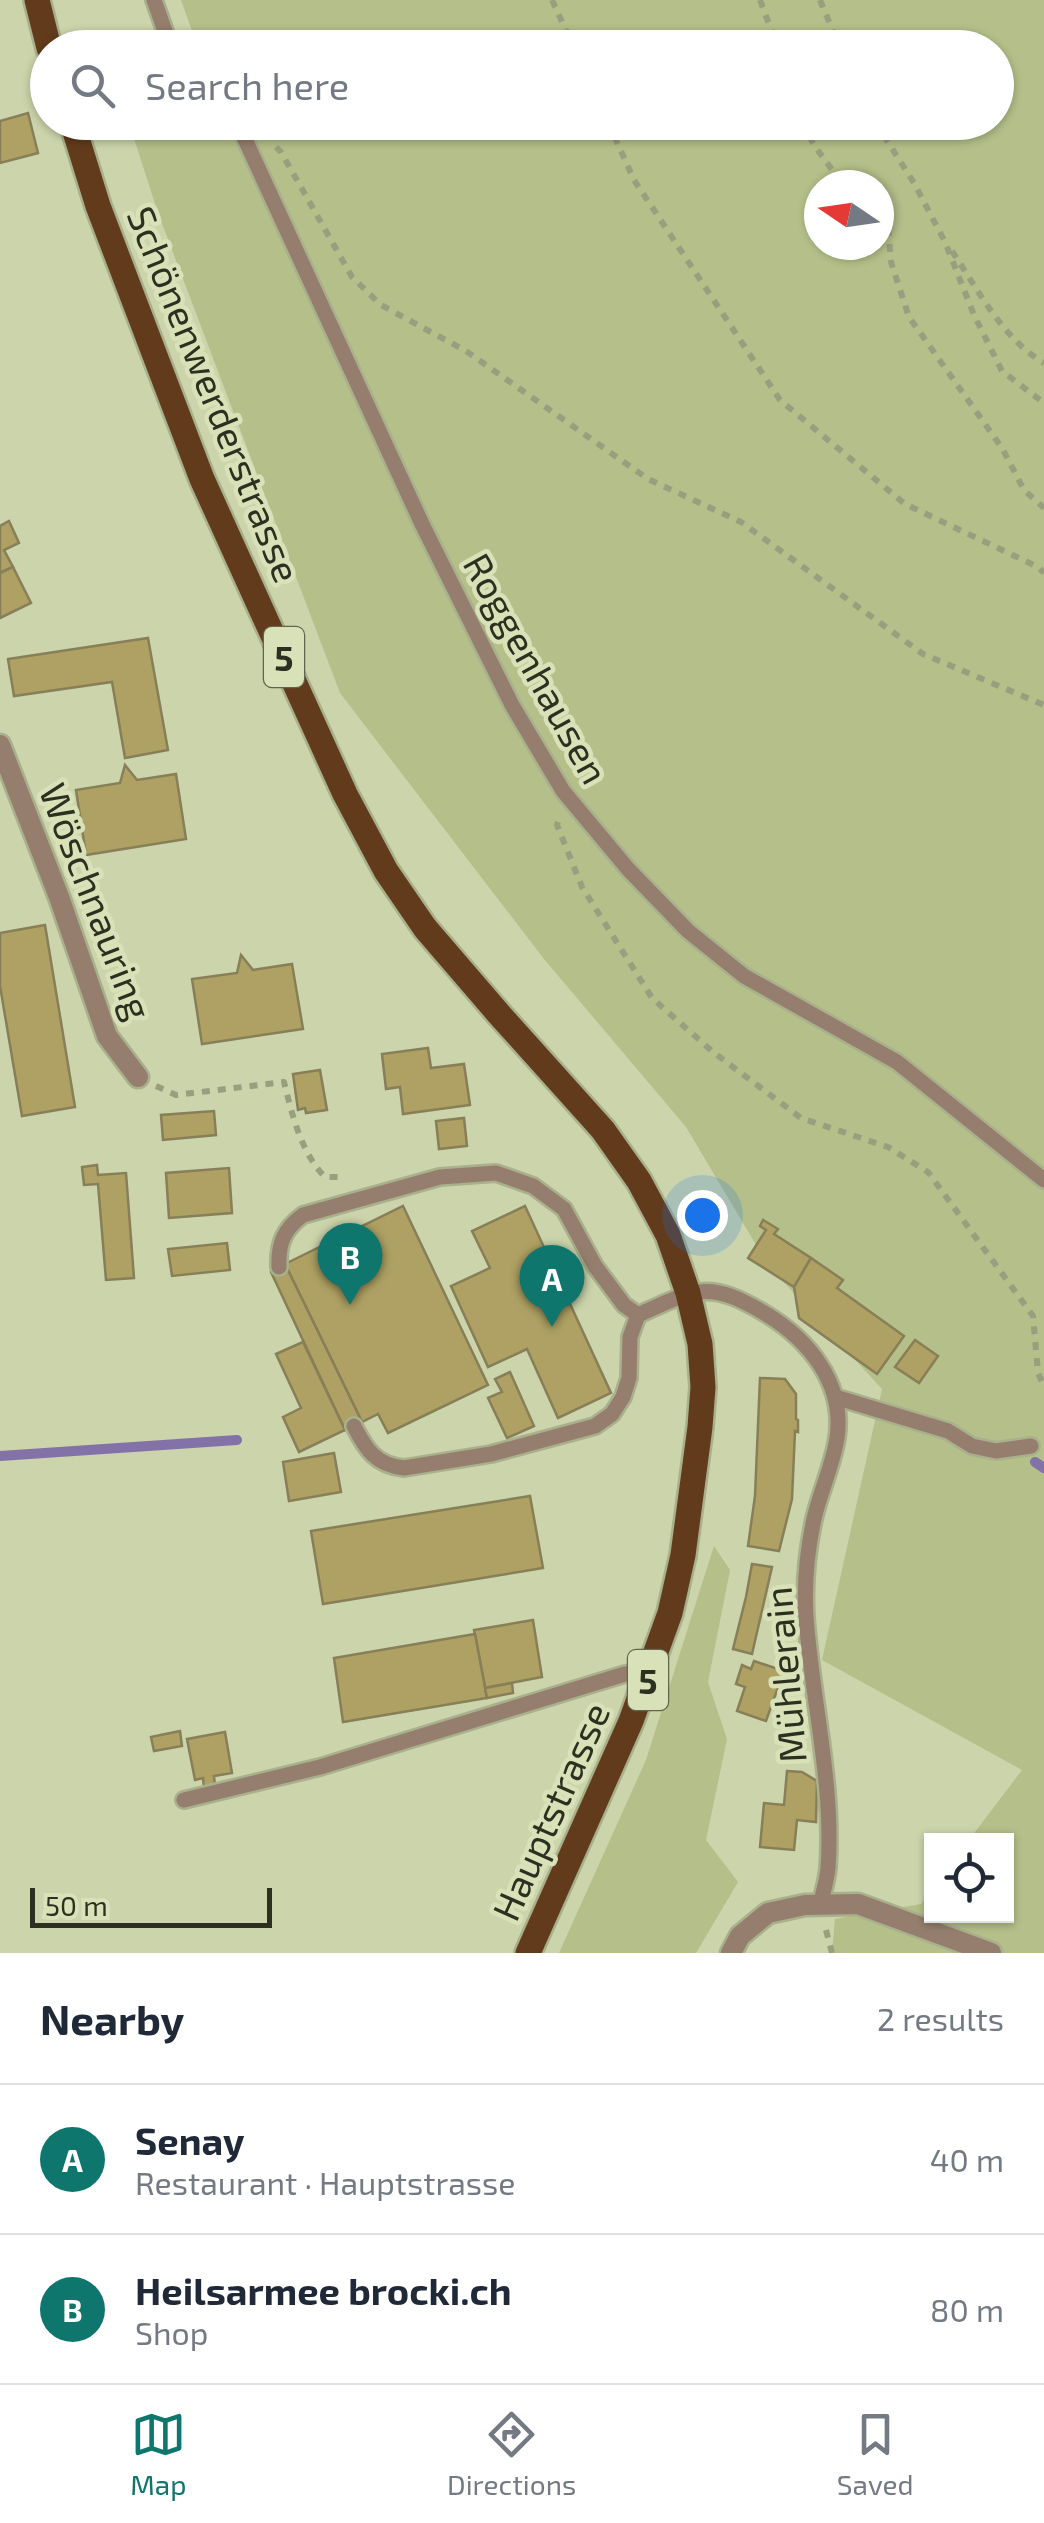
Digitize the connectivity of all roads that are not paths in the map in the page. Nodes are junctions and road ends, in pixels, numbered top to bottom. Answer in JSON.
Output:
{"nodes":[{"id":1,"x":37,"y":0,"type":"edge"},
{"id":2,"x":154,"y":0,"type":"edge"},
{"id":3,"x":45,"y":30,"type":"edge"},
{"id":4,"x":164,"y":30,"type":"edge"},
{"id":5,"x":78,"y":140,"type":"edge"},
{"id":6,"x":244,"y":140,"type":"edge"},
{"id":7,"x":0,"y":745,"type":"edge"},
{"id":8,"x":138,"y":1078,"type":"road end"},
{"id":9,"x":603,"y":1130,"type":"joint"},
{"id":10,"x":1044,"y":1180,"type":"edge"},
{"id":11,"x":278,"y":1268,"type":"dead end"},
{"id":12,"x":688,"y":1292,"type":"junction"},
{"id":13,"x":638,"y":1315,"type":"junction"},
{"id":14,"x":835,"y":1398,"type":"junction"},
{"id":15,"x":354,"y":1426,"type":"dead end"},
{"id":16,"x":1031,"y":1446,"type":"dead end"},
{"id":17,"x":652,"y":1668,"type":"junction"},
{"id":18,"x":184,"y":1800,"type":"dead end"},
{"id":19,"x":820,"y":1905,"type":"junction"},
{"id":20,"x":528,"y":1953,"type":"edge"},
{"id":21,"x":730,"y":1953,"type":"edge"},
{"id":22,"x":991,"y":1953,"type":"edge"}],
"edges":[{"from":1,"to":3,"type":"main road"},
{"from":2,"to":4,"type":"lane"},
{"from":5,"to":9,"type":"main road","name":"Schönenwerderstrasse","number":"5"},
{"from":6,"to":10,"type":"lane","name":"Roggenhausen"},
{"from":7,"to":8,"type":"street","name":"Wöschnauring"},
{"from":9,"to":12,"type":"main road","name":"Hauptstrasse","number":"5"},
{"from":11,"to":13,"type":"lane"},
{"from":12,"to":13,"type":"lane"},
{"from":12,"to":14,"type":"lane","name":"Mühlerain"},
{"from":12,"to":17,"type":"main road","name":"Hauptstrasse","number":"5"},
{"from":13,"to":15,"type":"lane"},
{"from":14,"to":16,"type":"lane"},
{"from":14,"to":19,"type":"lane","name":"Mühlerain"},
{"from":17,"to":18,"type":"lane"},
{"from":17,"to":20,"type":"main road","name":"Hauptstrasse","number":"5"},
{"from":19,"to":21,"type":"street"},
{"from":19,"to":22,"type":"street"}]}
